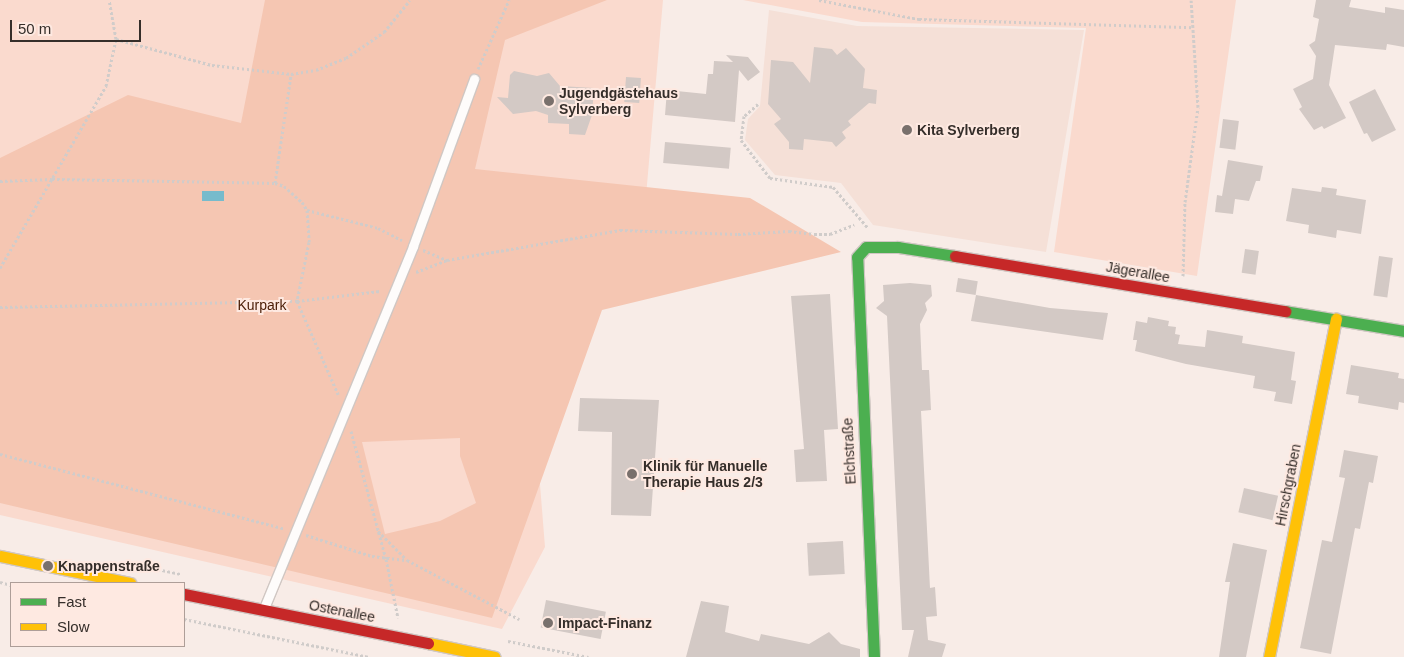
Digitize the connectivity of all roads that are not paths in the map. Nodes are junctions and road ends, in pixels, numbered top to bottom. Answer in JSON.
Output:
{"nodes":[{"id":1,"x":474,"y":79,"type":"road end"},
{"id":2,"x":866,"y":247,"type":"joint"},
{"id":3,"x":1336,"y":319,"type":"junction"},
{"id":4,"x":1404,"y":331,"type":"edge"},
{"id":5,"x":0,"y":556,"type":"edge"},
{"id":6,"x":125,"y":582,"type":"edge"},
{"id":7,"x":185,"y":594,"type":"edge"},
{"id":8,"x":263,"y":610,"type":"junction"},
{"id":9,"x":495,"y":657,"type":"edge"},
{"id":10,"x":874,"y":657,"type":"edge"},
{"id":11,"x":1269,"y":657,"type":"edge"}],
"edges":[{"from":1,"to":8,"type":"lane"},
{"from":2,"to":3,"type":"street","name":"Jägerallee"},
{"from":2,"to":10,"type":"street","name":"Elchstraße"},
{"from":3,"to":4,"type":"street","name":"Jägerallee"},
{"from":3,"to":11,"type":"street","name":"Hirschgraben"},
{"from":5,"to":6,"type":"street"},
{"from":7,"to":8,"type":"street","name":"Ostenallee"},
{"from":8,"to":9,"type":"street","name":"Ostenallee"}]}
